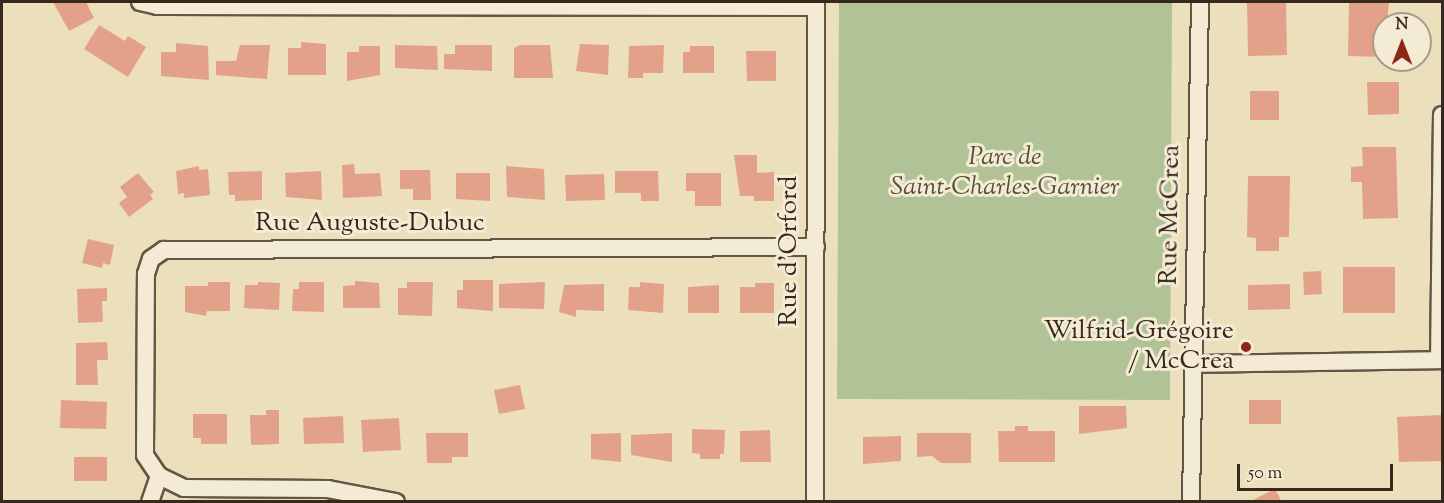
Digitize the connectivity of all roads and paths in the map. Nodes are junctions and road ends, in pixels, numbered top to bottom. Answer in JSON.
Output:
{"nodes":[{"id":1,"x":140,"y":2,"type":"edge"},
{"id":2,"x":1200,"y":2,"type":"edge"},
{"id":3,"x":816,"y":4,"type":"edge"},
{"id":4,"x":1443,"y":115,"type":"edge"},
{"id":5,"x":816,"y":247,"type":"junction"},
{"id":6,"x":1441,"y":360,"type":"edge"},
{"id":7,"x":1195,"y":364,"type":"junction"},
{"id":8,"x":157,"y":493,"type":"edge"},
{"id":9,"x":396,"y":501,"type":"edge"},
{"id":10,"x":815,"y":501,"type":"edge"},
{"id":11,"x":1191,"y":501,"type":"edge"}],
"edges":[{"from":1,"to":3,"type":"street"},
{"from":2,"to":7,"type":"street","name":"Rue McCrea"},
{"from":3,"to":5,"type":"street","name":"Rue d'Orford"},
{"from":4,"to":6,"type":"street"},
{"from":5,"to":8,"type":"street","name":"Rue Auguste-Dubuc"},
{"from":5,"to":10,"type":"street","name":"Rue d'Orford"},
{"from":6,"to":7,"type":"street"},
{"from":7,"to":11,"type":"street","name":"Rue McCrea"},
{"from":8,"to":9,"type":"street"}]}
